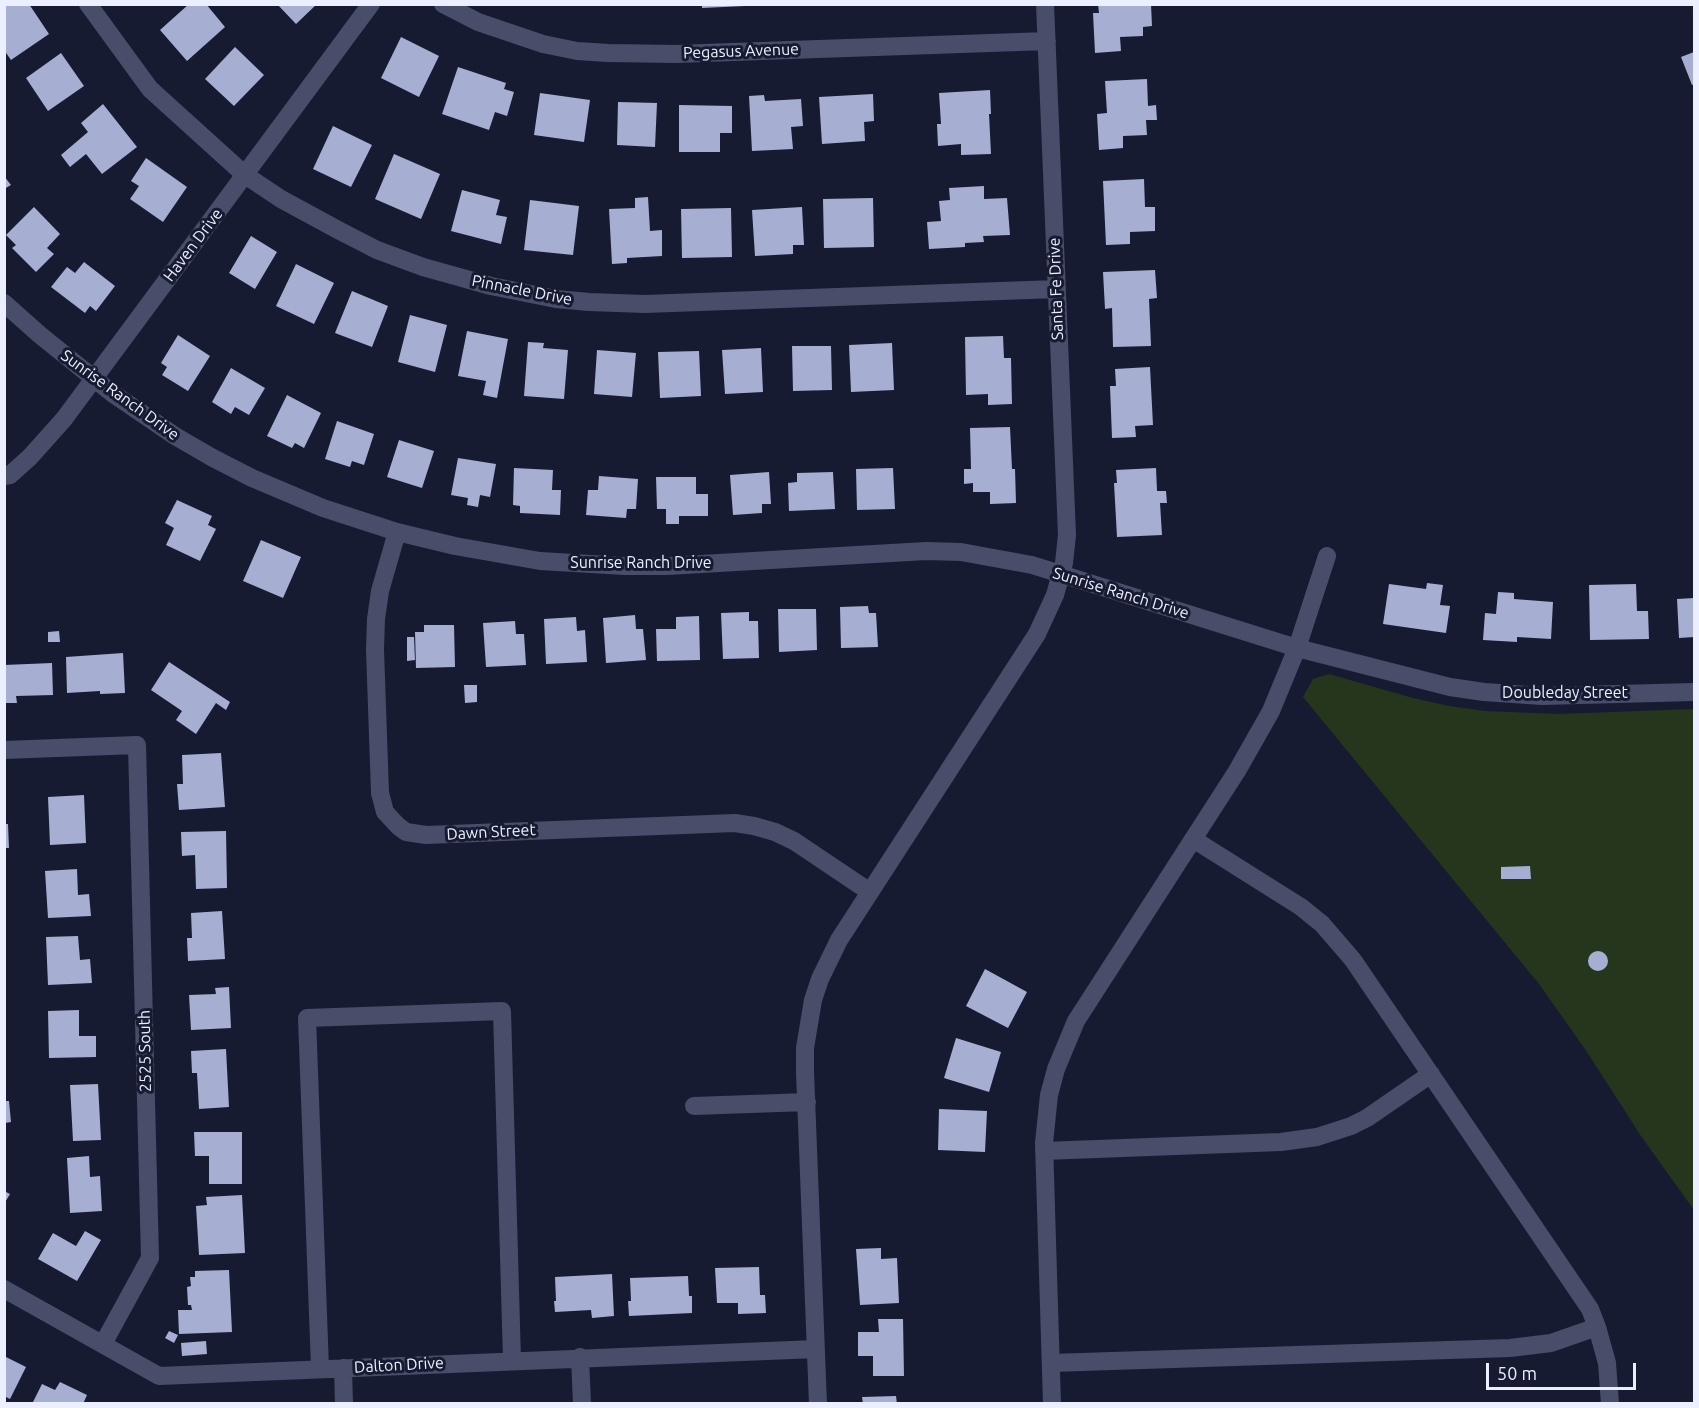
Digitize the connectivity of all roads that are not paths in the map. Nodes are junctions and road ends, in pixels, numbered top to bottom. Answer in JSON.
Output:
{"nodes":[{"id":1,"x":88,"y":4,"type":"edge"},
{"id":2,"x":371,"y":4,"type":"edge"},
{"id":3,"x":443,"y":4,"type":"edge"},
{"id":4,"x":1045,"y":4,"type":"edge"},
{"id":5,"x":1047,"y":41,"type":"junction"},
{"id":6,"x":245,"y":175,"type":"junction"},
{"id":7,"x":1056,"y":289,"type":"junction"},
{"id":8,"x":4,"y":303,"type":"edge"},
{"id":9,"x":93,"y":379,"type":"junction"},
{"id":10,"x":4,"y":476,"type":"edge"},
{"id":11,"x":397,"y":532,"type":"junction"},
{"id":12,"x":1327,"y":556,"type":"dead end"},
{"id":13,"x":1062,"y":574,"type":"junction"},
{"id":14,"x":1297,"y":648,"type":"junction"},
{"id":15,"x":1695,"y":692,"type":"edge"},
{"id":16,"x":4,"y":750,"type":"edge"},
{"id":17,"x":1193,"y":838,"type":"junction"},
{"id":18,"x":870,"y":892,"type":"junction"},
{"id":19,"x":1431,"y":1074,"type":"junction"},
{"id":20,"x":807,"y":1102,"type":"junction"},
{"id":21,"x":694,"y":1106,"type":"dead end"},
{"id":22,"x":1044,"y":1151,"type":"junction"},
{"id":23,"x":4,"y":1289,"type":"edge"},
{"id":24,"x":1598,"y":1327,"type":"junction"},
{"id":25,"x":103,"y":1344,"type":"junction"},
{"id":26,"x":816,"y":1349,"type":"junction"},
{"id":27,"x":580,"y":1357,"type":"junction"},
{"id":28,"x":512,"y":1360,"type":"junction"},
{"id":29,"x":1051,"y":1363,"type":"junction"},
{"id":30,"x":320,"y":1368,"type":"junction"},
{"id":31,"x":343,"y":1368,"type":"junction"},
{"id":32,"x":344,"y":1404,"type":"edge"},
{"id":33,"x":582,"y":1404,"type":"edge"},
{"id":34,"x":818,"y":1404,"type":"edge"},
{"id":35,"x":1052,"y":1404,"type":"edge"},
{"id":36,"x":1610,"y":1404,"type":"edge"}],
"edges":[{"from":1,"to":6,"type":"street","name":"Pinnacle Drive"},
{"from":2,"to":6,"type":"street","name":"Haven Drive"},
{"from":3,"to":5,"type":"street","name":"Pegasus Avenue"},
{"from":4,"to":5,"type":"street","name":"Santa Fe Drive"},
{"from":5,"to":7,"type":"street","name":"Santa Fe Drive"},
{"from":6,"to":7,"type":"street","name":"Pinnacle Drive"},
{"from":6,"to":9,"type":"street","name":"Haven Drive"},
{"from":7,"to":13,"type":"street","name":"Santa Fe Drive"},
{"from":8,"to":9,"type":"street","name":"Sunrise Ranch Drive"},
{"from":9,"to":10,"type":"street","name":"Haven Drive"},
{"from":9,"to":11,"type":"street","name":"Sunrise Ranch Drive"},
{"from":11,"to":13,"type":"street","name":"Sunrise Ranch Drive"},
{"from":11,"to":18,"type":"street","name":"Dawn Street"},
{"from":12,"to":14,"type":"street"},
{"from":13,"to":14,"type":"street","name":"Sunrise Ranch Drive"},
{"from":13,"to":18,"type":"street","name":"Santa Fe Drive"},
{"from":14,"to":15,"type":"street","name":"Doubleday Street"},
{"from":14,"to":17,"type":"street"},
{"from":16,"to":25,"type":"street","name":"2525 South"},
{"from":17,"to":19,"type":"street"},
{"from":17,"to":22,"type":"street"},
{"from":18,"to":20,"type":"street","name":"Santa Fe Drive"},
{"from":19,"to":22,"type":"street"},
{"from":19,"to":24,"type":"street"},
{"from":20,"to":21,"type":"street"},
{"from":20,"to":26,"type":"street","name":"Santa Fe Drive"},
{"from":22,"to":29,"type":"street"},
{"from":23,"to":25,"type":"street","name":"Dalton Drive"},
{"from":24,"to":29,"type":"street"},
{"from":24,"to":36,"type":"street"},
{"from":25,"to":30,"type":"street","name":"Dalton Drive"},
{"from":26,"to":27,"type":"street","name":"Dalton Drive"},
{"from":26,"to":34,"type":"street","name":"Santa Fe Drive"},
{"from":27,"to":28,"type":"street","name":"Dalton Drive"},
{"from":27,"to":33,"type":"street"},
{"from":28,"to":30,"type":"street"},
{"from":28,"to":31,"type":"street","name":"Dalton Drive"},
{"from":29,"to":35,"type":"street"},
{"from":30,"to":31,"type":"street","name":"Dalton Drive"},
{"from":31,"to":32,"type":"street"}]}
